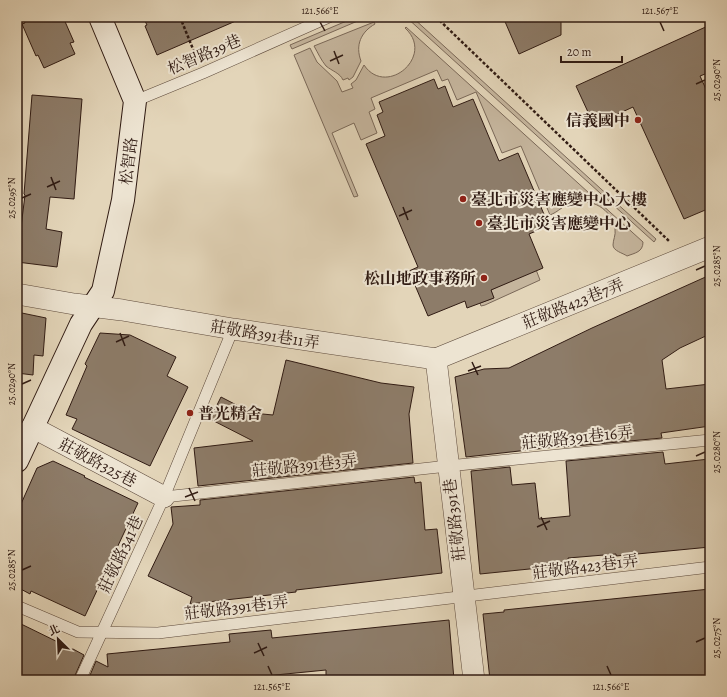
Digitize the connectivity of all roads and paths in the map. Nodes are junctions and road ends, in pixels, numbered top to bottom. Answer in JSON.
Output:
{"nodes":[{"id":1,"x":100,"y":17,"type":"edge"},
{"id":2,"x":180,"y":17,"type":"edge"},
{"id":3,"x":329,"y":17,"type":"edge"},
{"id":4,"x":436,"y":17,"type":"edge"},
{"id":5,"x":203,"y":73,"type":"junction"},
{"id":6,"x":135,"y":101,"type":"junction"},
{"id":7,"x":710,"y":247,"type":"edge"},
{"id":8,"x":686,"y":256,"type":"junction"},
{"id":9,"x":17,"y":294,"type":"edge"},
{"id":10,"x":94,"y":307,"type":"junction"},
{"id":11,"x":234,"y":329,"type":"junction"},
{"id":12,"x":436,"y":359,"type":"junction"},
{"id":13,"x":32,"y":427,"type":"junction"},
{"id":14,"x":710,"y":440,"type":"edge"},
{"id":15,"x":17,"y":461,"type":"edge"},
{"id":16,"x":448,"y":466,"type":"junction"},
{"id":17,"x":164,"y":497,"type":"junction"},
{"id":18,"x":710,"y":567,"type":"edge"},
{"id":19,"x":464,"y":597,"type":"junction"},
{"id":20,"x":17,"y":606,"type":"edge"},
{"id":21,"x":101,"y":632,"type":"junction"},
{"id":22,"x":80,"y":680,"type":"edge"},
{"id":23,"x":474,"y":680,"type":"edge"}],
"edges":[{"from":1,"to":6,"type":"street","name":"松智路"},
{"from":2,"to":5,"type":"path"},
{"from":3,"to":5,"type":"lane","name":"松智路39巷"},
{"from":4,"to":8,"type":"path"},
{"from":5,"to":6,"type":"lane","name":"松智路39巷"},
{"from":6,"to":10,"type":"street","name":"松智路"},
{"from":7,"to":8,"type":"street","name":"莊敬路423巷7弄"},
{"from":8,"to":12,"type":"street","name":"莊敬路423巷7弄"},
{"from":9,"to":10,"type":"street","name":"莊敬路391巷11弄"},
{"from":10,"to":11,"type":"street","name":"莊敬路391巷11弄"},
{"from":10,"to":13,"type":"street"},
{"from":11,"to":12,"type":"street","name":"莊敬路391巷11弄"},
{"from":11,"to":17,"type":"lane","name":"莊敬路341巷"},
{"from":12,"to":16,"type":"street","name":"莊敬路391巷"},
{"from":13,"to":15,"type":"street"},
{"from":13,"to":17,"type":"street","name":"莊敬路325巷"},
{"from":14,"to":16,"type":"lane","name":"莊敬路391巷16弄"},
{"from":16,"to":17,"type":"lane","name":"莊敬路391巷3弄"},
{"from":16,"to":19,"type":"street","name":"莊敬路391巷"},
{"from":17,"to":21,"type":"lane","name":"莊敬路341巷"},
{"from":18,"to":19,"type":"lane","name":"莊敬路423巷1弄"},
{"from":19,"to":21,"type":"lane","name":"莊敬路391巷1弄"},
{"from":19,"to":23,"type":"street","name":"莊敬路391巷"},
{"from":20,"to":21,"type":"lane","name":"莊敬路391巷1弄"},
{"from":21,"to":22,"type":"lane","name":"莊敬路341巷"}]}
